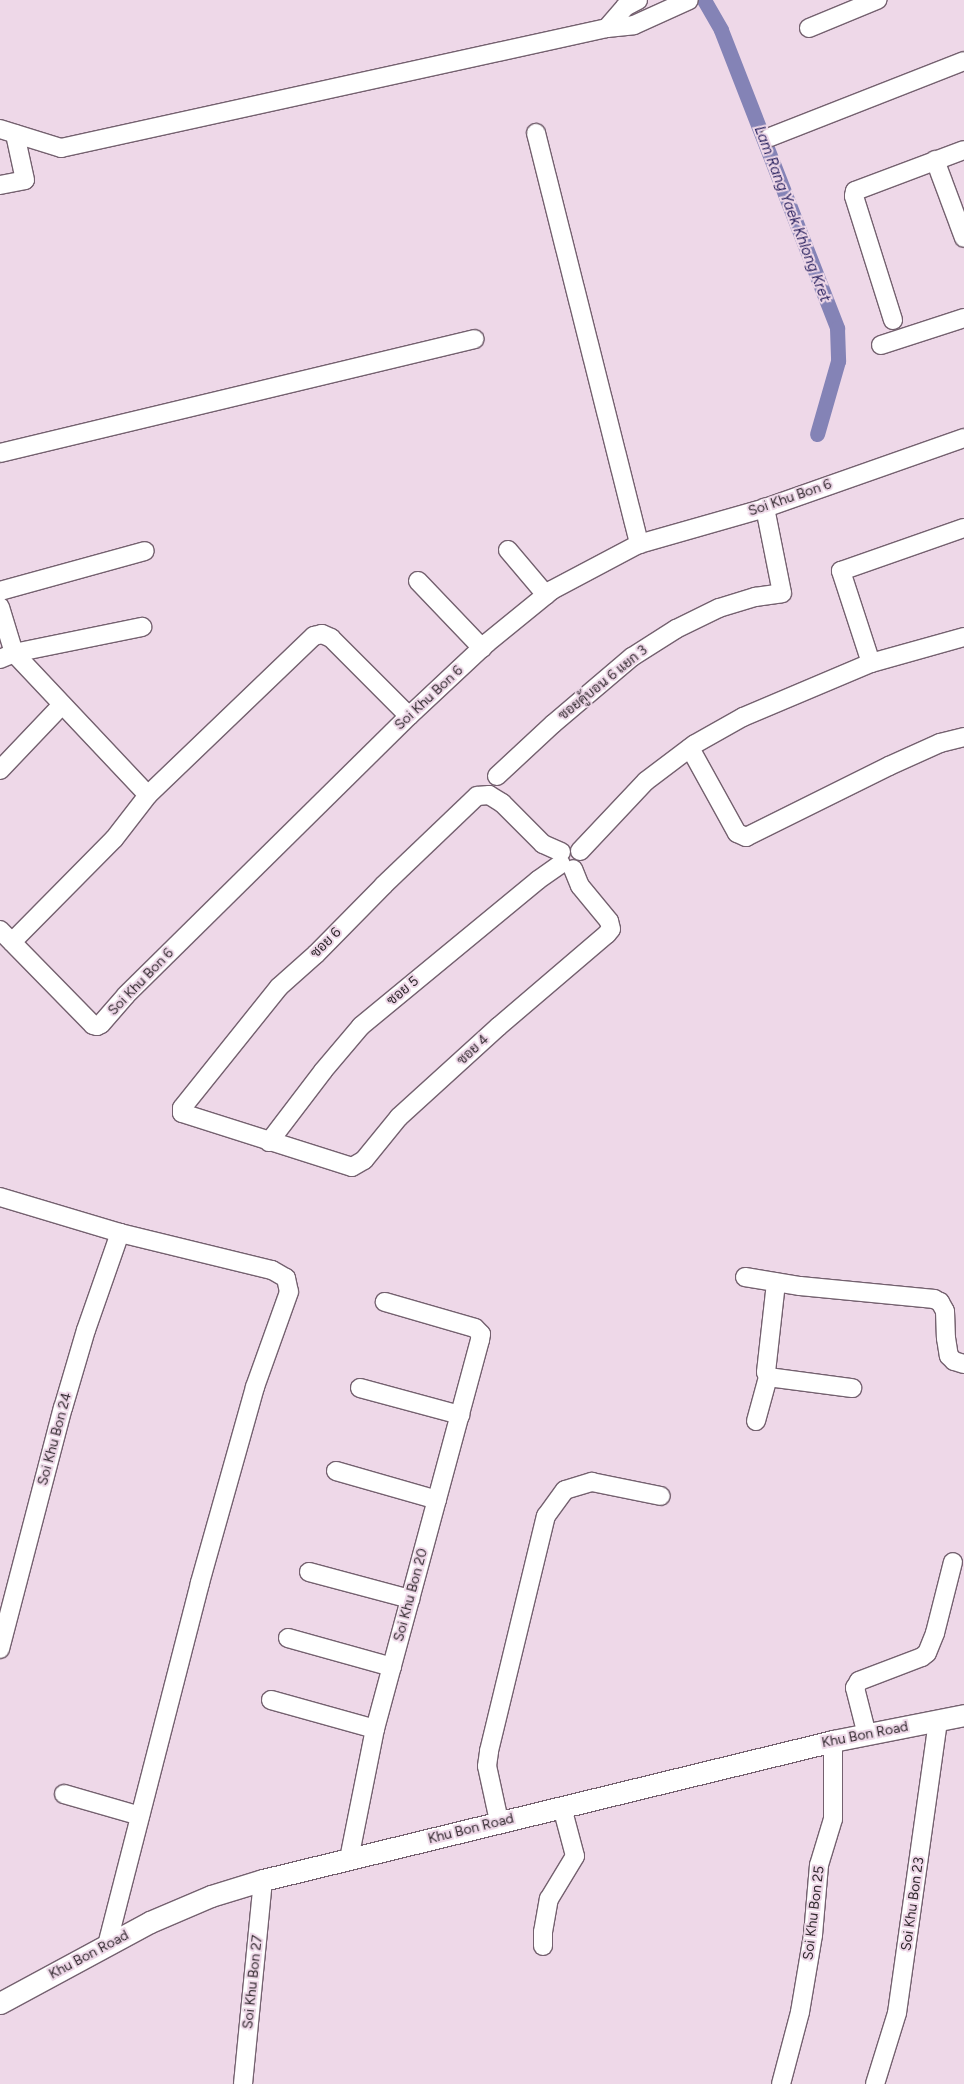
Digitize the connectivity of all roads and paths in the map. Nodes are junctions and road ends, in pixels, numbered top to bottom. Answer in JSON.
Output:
{"nodes":[{"id":1,"x":689,"y":0,"type":"edge"},
{"id":2,"x":876,"y":0,"type":"edge"},
{"id":3,"x":631,"y":3,"type":"edge"},
{"id":4,"x":606,"y":28,"type":"junction"},
{"id":5,"x":809,"y":28,"type":"dead end"},
{"id":6,"x":964,"y":61,"type":"edge"},
{"id":7,"x":8,"y":131,"type":"edge"},
{"id":8,"x":536,"y":133,"type":"dead end"},
{"id":9,"x":770,"y":136,"type":"dead end"},
{"id":10,"x":964,"y":150,"type":"edge"},
{"id":11,"x":935,"y":160,"type":"junction"},
{"id":12,"x":0,"y":185,"type":"edge"},
{"id":13,"x":964,"y":238,"type":"edge"},
{"id":14,"x":964,"y":318,"type":"edge"},
{"id":15,"x":893,"y":320,"type":"dead end"},
{"id":16,"x":474,"y":339,"type":"dead end"},
{"id":17,"x":881,"y":345,"type":"dead end"},
{"id":18,"x":964,"y":438,"type":"edge"},
{"id":19,"x":0,"y":453,"type":"edge"},
{"id":20,"x":765,"y":508,"type":"junction"},
{"id":21,"x":964,"y":528,"type":"edge"},
{"id":22,"x":639,"y":544,"type":"junction"},
{"id":23,"x":508,"y":550,"type":"dead end"},
{"id":24,"x":145,"y":551,"type":"dead end"},
{"id":25,"x":418,"y":581,"type":"dead end"},
{"id":26,"x":0,"y":591,"type":"edge"},
{"id":27,"x":546,"y":595,"type":"junction"},
{"id":28,"x":0,"y":608,"type":"edge"},
{"id":29,"x":142,"y":627,"type":"dead end"},
{"id":30,"x":964,"y":637,"type":"edge"},
{"id":31,"x":482,"y":648,"type":"junction"},
{"id":32,"x":7,"y":656,"type":"edge"},
{"id":33,"x":871,"y":663,"type":"junction"},
{"id":34,"x":62,"y":705,"type":"junction"},
{"id":35,"x":409,"y":716,"type":"junction"},
{"id":36,"x":964,"y":737,"type":"edge"},
{"id":37,"x":690,"y":748,"type":"junction"},
{"id":38,"x":0,"y":770,"type":"edge"},
{"id":39,"x":497,"y":776,"type":"dead end"},
{"id":40,"x":148,"y":795,"type":"junction"},
{"id":41,"x":565,"y":862,"type":"junction"},
{"id":42,"x":6,"y":936,"type":"edge"},
{"id":43,"x":269,"y":1142,"type":"junction"},
{"id":44,"x":0,"y":1198,"type":"edge"},
{"id":45,"x":120,"y":1233,"type":"junction"},
{"id":46,"x":745,"y":1277,"type":"dead end"},
{"id":47,"x":776,"y":1283,"type":"junction"},
{"id":48,"x":385,"y":1302,"type":"dead end"},
{"id":49,"x":964,"y":1364,"type":"edge"},
{"id":50,"x":768,"y":1377,"type":"junction"},
{"id":51,"x":360,"y":1388,"type":"dead end"},
{"id":52,"x":852,"y":1388,"type":"dead end"},
{"id":53,"x":460,"y":1415,"type":"junction"},
{"id":54,"x":756,"y":1421,"type":"dead end"},
{"id":55,"x":336,"y":1471,"type":"dead end"},
{"id":56,"x":661,"y":1496,"type":"dead end"},
{"id":57,"x":437,"y":1500,"type":"junction"},
{"id":58,"x":953,"y":1562,"type":"dead end"},
{"id":59,"x":310,"y":1572,"type":"dead end"},
{"id":60,"x":410,"y":1600,"type":"junction"},
{"id":61,"x":288,"y":1638,"type":"dead end"},
{"id":62,"x":0,"y":1649,"type":"edge"},
{"id":63,"x":392,"y":1667,"type":"junction"},
{"id":64,"x":271,"y":1700,"type":"dead end"},
{"id":65,"x":964,"y":1715,"type":"edge"},
{"id":66,"x":938,"y":1721,"type":"junction"},
{"id":67,"x":375,"y":1729,"type":"junction"},
{"id":68,"x":867,"y":1735,"type":"junction"},
{"id":69,"x":833,"y":1741,"type":"junction"},
{"id":70,"x":64,"y":1794,"type":"dead end"},
{"id":71,"x":562,"y":1807,"type":"junction"},
{"id":72,"x":140,"y":1816,"type":"junction"},
{"id":73,"x":498,"y":1821,"type":"junction"},
{"id":74,"x":350,"y":1859,"type":"junction"},
{"id":75,"x":263,"y":1880,"type":"junction"},
{"id":76,"x":107,"y":1945,"type":"junction"},
{"id":77,"x":544,"y":1946,"type":"dead end"},
{"id":78,"x":0,"y":2003,"type":"edge"},
{"id":79,"x":243,"y":2084,"type":"edge"},
{"id":80,"x":781,"y":2084,"type":"edge"},
{"id":81,"x":875,"y":2084,"type":"edge"}],
"edges":[{"from":1,"to":4,"type":"street"},
{"from":2,"to":5,"type":"street"},
{"from":3,"to":4,"type":"street"},
{"from":4,"to":7,"type":"street"},
{"from":6,"to":9,"type":"street"},
{"from":7,"to":12,"type":"street"},
{"from":8,"to":22,"type":"street"},
{"from":10,"to":11,"type":"street"},
{"from":11,"to":13,"type":"street"},
{"from":11,"to":15,"type":"street"},
{"from":14,"to":17,"type":"street"},
{"from":16,"to":19,"type":"street"},
{"from":18,"to":20,"type":"street","name":"Soi Khu Bon 6"},
{"from":20,"to":22,"type":"street","name":"Soi Khu Bon 6"},
{"from":20,"to":39,"type":"street","name":"ซอยคู้บอน 6 แยก 3"},
{"from":21,"to":33,"type":"street"},
{"from":22,"to":27,"type":"street","name":"Soi Khu Bon 6"},
{"from":23,"to":27,"type":"street"},
{"from":24,"to":26,"type":"street"},
{"from":25,"to":31,"type":"street"},
{"from":27,"to":31,"type":"street","name":"Soi Khu Bon 6"},
{"from":28,"to":32,"type":"street"},
{"from":29,"to":32,"type":"street"},
{"from":30,"to":33,"type":"street"},
{"from":31,"to":35,"type":"street","name":"Soi Khu Bon 6"},
{"from":32,"to":34,"type":"street"},
{"from":33,"to":37,"type":"street"},
{"from":34,"to":38,"type":"street"},
{"from":34,"to":40,"type":"street"},
{"from":35,"to":40,"type":"street"},
{"from":35,"to":42,"type":"street","name":"Soi Khu Bon 6"},
{"from":36,"to":37,"type":"street"},
{"from":37,"to":41,"type":"street"},
{"from":40,"to":42,"type":"street"},
{"from":41,"to":43,"type":"street","name":"ซอย 5"},
{"from":41,"to":43,"type":"street","name":"ซอย 4"},
{"from":41,"to":43,"type":"street","name":"ซอย 6"},
{"from":44,"to":45,"type":"street"},
{"from":45,"to":62,"type":"street","name":"Soi Khu Bon 24"},
{"from":45,"to":72,"type":"street"},
{"from":46,"to":47,"type":"street"},
{"from":47,"to":49,"type":"street"},
{"from":47,"to":50,"type":"street"},
{"from":48,"to":53,"type":"street","name":"Soi Khu Bon 20"},
{"from":50,"to":52,"type":"street"},
{"from":50,"to":54,"type":"street"},
{"from":51,"to":53,"type":"street"},
{"from":53,"to":57,"type":"street","name":"Soi Khu Bon 20"},
{"from":55,"to":57,"type":"street"},
{"from":56,"to":73,"type":"street"},
{"from":57,"to":60,"type":"street","name":"Soi Khu Bon 20"},
{"from":58,"to":68,"type":"street"},
{"from":59,"to":60,"type":"street"},
{"from":60,"to":63,"type":"street","name":"Soi Khu Bon 20"},
{"from":61,"to":63,"type":"street"},
{"from":63,"to":67,"type":"street","name":"Soi Khu Bon 20"},
{"from":64,"to":67,"type":"street"},
{"from":65,"to":66,"type":"main road","name":"Khu Bon Road"},
{"from":66,"to":68,"type":"main road","name":"Khu Bon Road"},
{"from":66,"to":81,"type":"street","name":"Soi Khu Bon 23"},
{"from":67,"to":74,"type":"street","name":"Soi Khu Bon 20"},
{"from":68,"to":69,"type":"main road","name":"Khu Bon Road"},
{"from":69,"to":71,"type":"main road","name":"Khu Bon Road"},
{"from":69,"to":80,"type":"street","name":"Soi Khu Bon 25"},
{"from":70,"to":72,"type":"street"},
{"from":71,"to":73,"type":"main road","name":"Khu Bon Road"},
{"from":71,"to":77,"type":"street"},
{"from":72,"to":76,"type":"street"},
{"from":73,"to":74,"type":"main road","name":"Khu Bon Road"},
{"from":74,"to":75,"type":"main road","name":"Khu Bon Road"},
{"from":75,"to":76,"type":"main road","name":"Khu Bon Road"},
{"from":75,"to":79,"type":"street","name":"Soi Khu Bon 27"},
{"from":76,"to":78,"type":"main road","name":"Khu Bon Road"}]}
